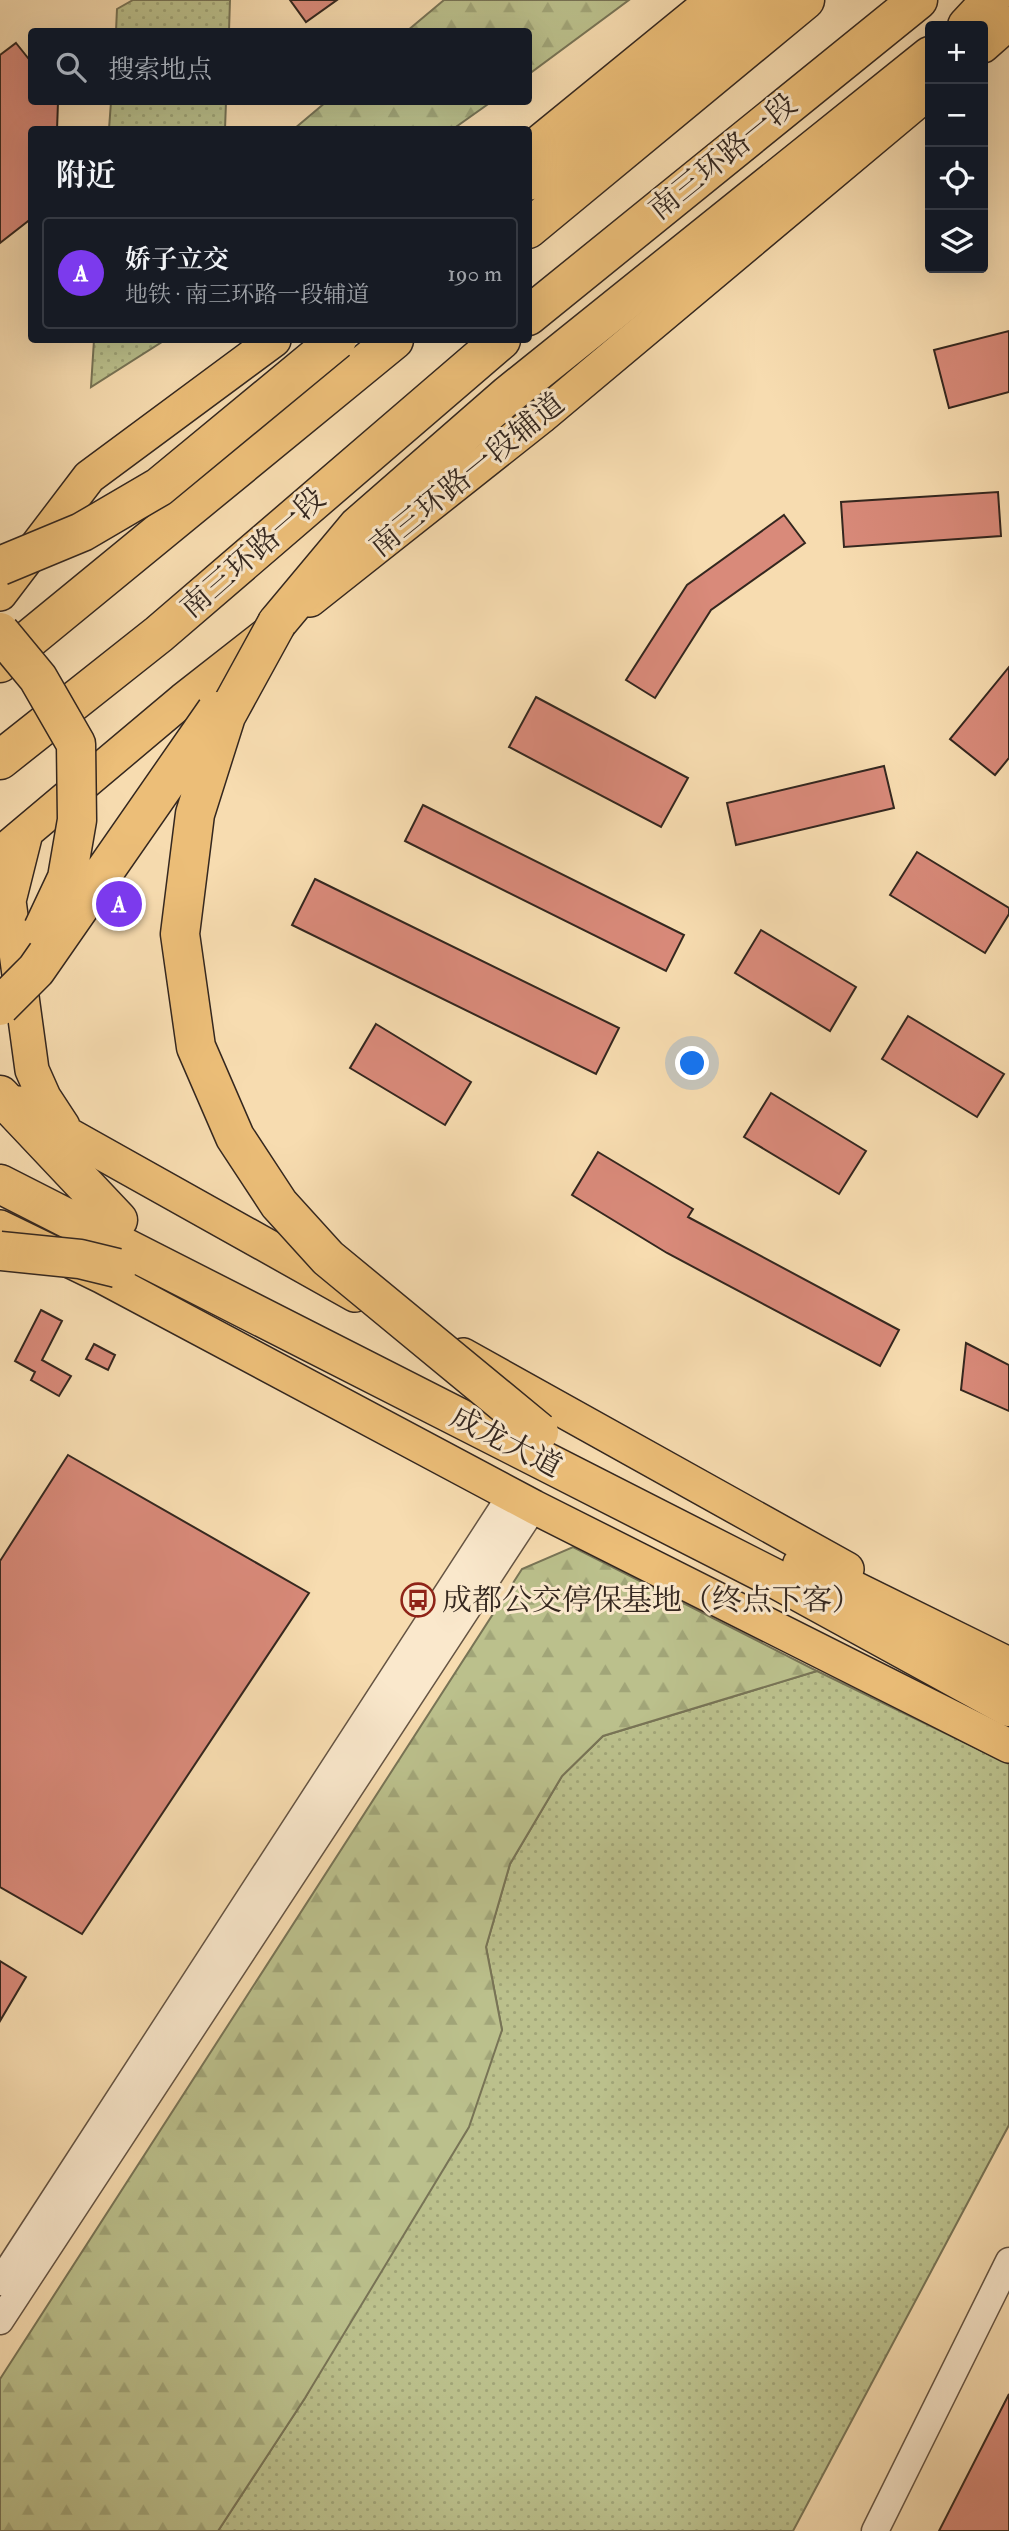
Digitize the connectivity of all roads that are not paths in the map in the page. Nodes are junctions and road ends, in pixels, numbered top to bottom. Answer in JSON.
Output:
{"nodes":[{"id":1,"x":713,"y":0,"type":"edge"},
{"id":2,"x":763,"y":0,"type":"edge"},
{"id":3,"x":805,"y":0,"type":"edge"},
{"id":4,"x":918,"y":0,"type":"edge"},
{"id":5,"x":991,"y":0,"type":"edge"},
{"id":6,"x":972,"y":21,"type":"edge"},
{"id":7,"x":1009,"y":23,"type":"edge"},
{"id":8,"x":988,"y":42,"type":"edge"},
{"id":9,"x":925,"y":60,"type":"edge"},
{"id":10,"x":925,"y":95,"type":"edge"},
{"id":11,"x":532,"y":148,"type":"edge"},
{"id":12,"x":532,"y":178,"type":"edge"},
{"id":13,"x":532,"y":226,"type":"edge"},
{"id":14,"x":532,"y":313,"type":"edge"},
{"id":15,"x":271,"y":343,"type":"edge"},
{"id":16,"x":333,"y":343,"type":"edge"},
{"id":17,"x":390,"y":343,"type":"edge"},
{"id":18,"x":498,"y":343,"type":"edge"},
{"id":19,"x":0,"y":566,"type":"edge"},
{"id":20,"x":0,"y":594,"type":"edge"},
{"id":21,"x":277,"y":623,"type":"junction"},
{"id":22,"x":0,"y":632,"type":"edge"},
{"id":23,"x":0,"y":663,"type":"edge"},
{"id":24,"x":101,"y":679,"type":"junction"},
{"id":25,"x":0,"y":760,"type":"edge"},
{"id":26,"x":0,"y":791,"type":"edge"},
{"id":27,"x":26,"y":833,"type":"junction"},
{"id":28,"x":0,"y":854,"type":"edge"},
{"id":29,"x":0,"y":995,"type":"edge"},
{"id":30,"x":0,"y":1006,"type":"edge"},
{"id":31,"x":0,"y":1093,"type":"edge"},
{"id":32,"x":71,"y":1136,"type":"junction"},
{"id":33,"x":0,"y":1160,"type":"edge"},
{"id":34,"x":0,"y":1184,"type":"edge"},
{"id":35,"x":118,"y":1220,"type":"junction"},
{"id":36,"x":0,"y":1227,"type":"edge"},
{"id":37,"x":0,"y":1251,"type":"edge"},
{"id":38,"x":535,"y":1443,"type":"junction"},
{"id":39,"x":523,"y":1501,"type":"junction"},
{"id":40,"x":778,"y":1567,"type":"junction"},
{"id":41,"x":1009,"y":1666,"type":"edge"},
{"id":42,"x":1009,"y":1707,"type":"edge"},
{"id":43,"x":1009,"y":1746,"type":"edge"},
{"id":44,"x":1009,"y":2261,"type":"edge"},
{"id":45,"x":0,"y":2282,"type":"edge"},
{"id":46,"x":0,"y":2321,"type":"edge"},
{"id":47,"x":875,"y":2531,"type":"edge"}],
"edges":[{"from":1,"to":11,"type":"main road"},
{"from":2,"to":12,"type":"highway"},
{"from":3,"to":13,"type":"highway"},
{"from":4,"to":14,"type":"highway","name":"南三环路一段"},
{"from":5,"to":6,"type":"highway"},
{"from":7,"to":8,"type":"main road"},
{"from":9,"to":21,"type":"highway"},
{"from":10,"to":27,"type":"main road","name":"南三环路一段辅道"},
{"from":15,"to":20,"type":"main road"},
{"from":16,"to":19,"type":"highway","bridge":true},
{"from":17,"to":23,"type":"highway"},
{"from":18,"to":24,"type":"highway","name":"南三环路一段"},
{"from":21,"to":30,"type":"highway","bridge":true},
{"from":21,"to":38,"type":"highway","bridge":true},
{"from":22,"to":29,"type":"highway","bridge":true},
{"from":24,"to":25,"type":"highway","name":"南三环路一段"},
{"from":24,"to":26,"type":"highway"},
{"from":27,"to":28,"type":"main road","name":"南三环路一段辅道"},
{"from":27,"to":32,"type":"main road"},
{"from":31,"to":32,"type":"main road"},
{"from":31,"to":35,"type":"highway"},
{"from":32,"to":41,"type":"main road"},
{"from":33,"to":35,"type":"highway","name":"成龙大道"},
{"from":34,"to":38,"type":"highway","name":"成龙大道"},
{"from":35,"to":38,"type":"highway","name":"成龙大道","bridge":true},
{"from":36,"to":39,"type":"main road"},
{"from":37,"to":38,"type":"highway","bridge":true},
{"from":38,"to":40,"type":"highway","name":"成龙大道"},
{"from":39,"to":43,"type":"main road"},
{"from":39,"to":45,"type":"street"},
{"from":39,"to":46,"type":"street"},
{"from":40,"to":41,"type":"highway","name":"成龙大道"},
{"from":40,"to":42,"type":"highway","name":"成龙大道"},
{"from":44,"to":47,"type":"street"}]}
